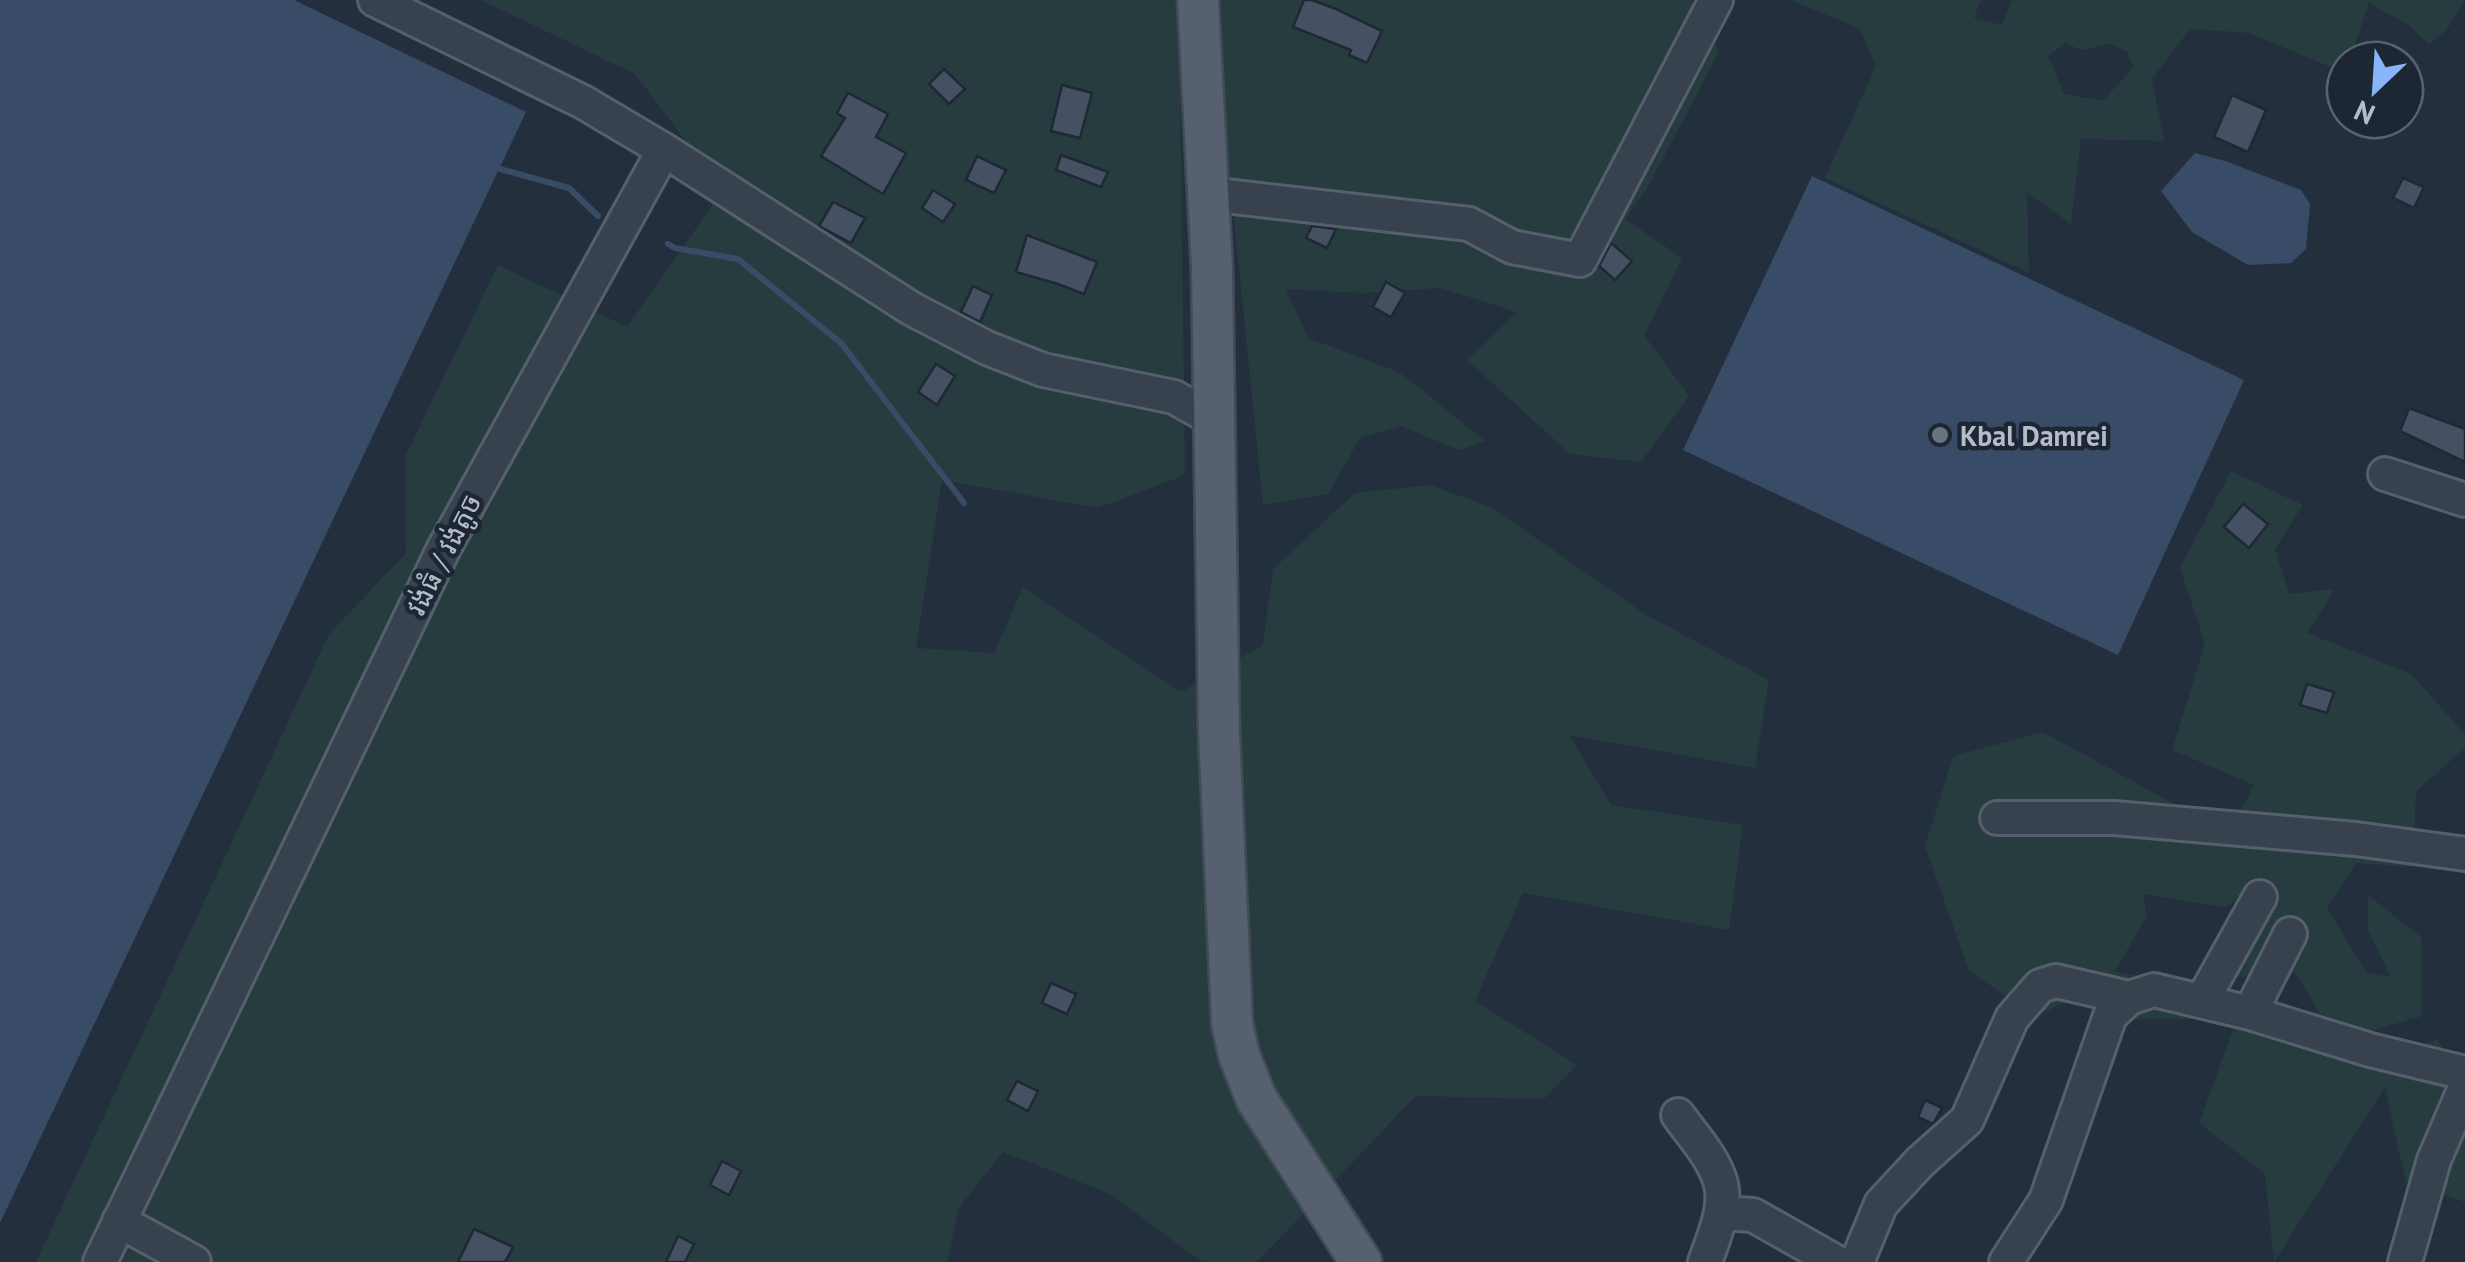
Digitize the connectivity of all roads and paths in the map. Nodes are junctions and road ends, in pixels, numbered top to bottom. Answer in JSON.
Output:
{"nodes":[{"id":1,"x":375,"y":0,"type":"edge"},
{"id":2,"x":1198,"y":0,"type":"edge"},
{"id":3,"x":1716,"y":0,"type":"edge"},
{"id":4,"x":664,"y":150,"type":"junction"},
{"id":5,"x":1208,"y":194,"type":"junction"},
{"id":6,"x":1214,"y":419,"type":"junction"},
{"id":7,"x":2385,"y":474,"type":"dead end"},
{"id":8,"x":2465,"y":500,"type":"edge"},
{"id":9,"x":1997,"y":818,"type":"dead end"},
{"id":10,"x":2465,"y":854,"type":"edge"},
{"id":11,"x":2260,"y":897,"type":"dead end"},
{"id":12,"x":2290,"y":934,"type":"dead end"},
{"id":13,"x":2129,"y":998,"type":"junction"},
{"id":14,"x":2202,"y":1001,"type":"junction"},
{"id":15,"x":2250,"y":1014,"type":"junction"},
{"id":16,"x":2465,"y":1074,"type":"edge"},
{"id":17,"x":2465,"y":1088,"type":"edge"},
{"id":18,"x":1678,"y":1115,"type":"dead end"},
{"id":19,"x":1720,"y":1212,"type":"junction"},
{"id":20,"x":119,"y":1221,"type":"junction"},
{"id":21,"x":100,"y":1262,"type":"edge"},
{"id":22,"x":194,"y":1262,"type":"edge"},
{"id":23,"x":1360,"y":1262,"type":"edge"},
{"id":24,"x":1705,"y":1262,"type":"edge"},
{"id":25,"x":1836,"y":1262,"type":"edge"},
{"id":26,"x":1856,"y":1262,"type":"edge"},
{"id":27,"x":2006,"y":1262,"type":"edge"},
{"id":28,"x":2405,"y":1262,"type":"edge"}],
"edges":[{"from":1,"to":4,"type":"street"},
{"from":2,"to":5,"type":"main road"},
{"from":3,"to":5,"type":"street"},
{"from":4,"to":6,"type":"street"},
{"from":4,"to":20,"type":"street","name":"វង់ធំ / វង់តូច"},
{"from":5,"to":6,"type":"main road"},
{"from":6,"to":23,"type":"main road"},
{"from":7,"to":8,"type":"street"},
{"from":9,"to":10,"type":"street"},
{"from":11,"to":14,"type":"street"},
{"from":12,"to":15,"type":"street"},
{"from":13,"to":14,"type":"street"},
{"from":13,"to":26,"type":"street"},
{"from":13,"to":27,"type":"street"},
{"from":14,"to":15,"type":"street"},
{"from":15,"to":16,"type":"street"},
{"from":17,"to":28,"type":"street"},
{"from":18,"to":19,"type":"street"},
{"from":19,"to":24,"type":"street"},
{"from":19,"to":25,"type":"street"},
{"from":20,"to":21,"type":"street","name":"វង់ធំ / វង់តូច"},
{"from":20,"to":22,"type":"street"}]}
